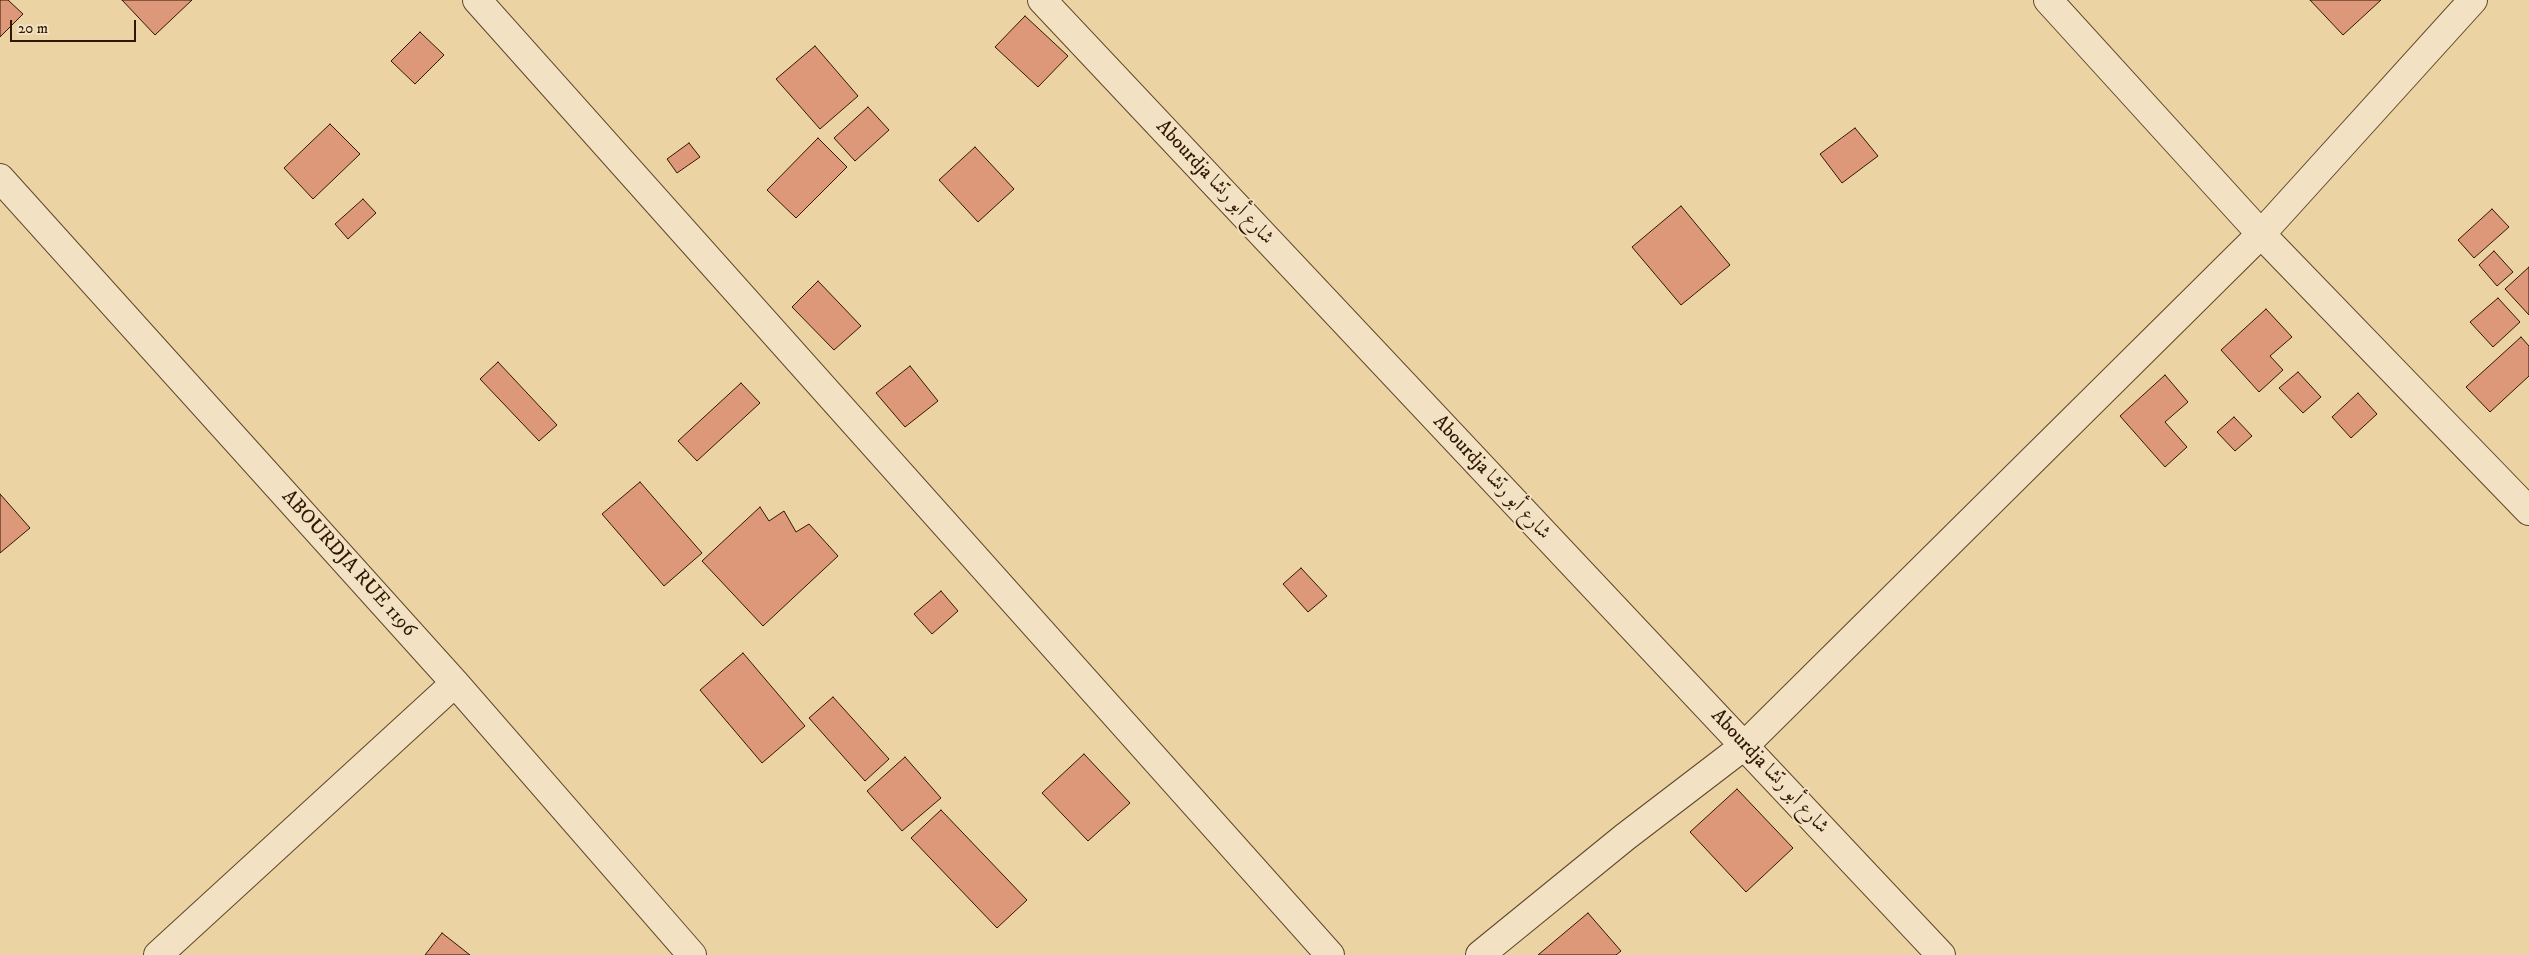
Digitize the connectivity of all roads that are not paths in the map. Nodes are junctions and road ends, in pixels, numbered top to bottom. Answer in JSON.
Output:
{"nodes":[{"id":1,"x":477,"y":0,"type":"edge"},
{"id":2,"x":1042,"y":0,"type":"edge"},
{"id":3,"x":2048,"y":0,"type":"edge"},
{"id":4,"x":2473,"y":0,"type":"edge"},
{"id":5,"x":0,"y":178,"type":"edge"},
{"id":6,"x":2260,"y":234,"type":"junction"},
{"id":7,"x":2529,"y":511,"type":"edge"},
{"id":8,"x":456,"y":683,"type":"junction"},
{"id":9,"x":1744,"y":746,"type":"junction"},
{"id":10,"x":158,"y":955,"type":"edge"},
{"id":11,"x":692,"y":955,"type":"edge"},
{"id":12,"x":1330,"y":955,"type":"edge"},
{"id":13,"x":1480,"y":955,"type":"edge"},
{"id":14,"x":1941,"y":955,"type":"edge"}],
"edges":[{"from":1,"to":12,"type":"street"},
{"from":2,"to":9,"type":"street","name":"Abourdja شارع أبو رتشا"},
{"from":3,"to":6,"type":"street"},
{"from":4,"to":6,"type":"street"},
{"from":5,"to":8,"type":"street","name":"ABOURDJA RUE 1196"},
{"from":6,"to":7,"type":"street"},
{"from":6,"to":9,"type":"street"},
{"from":8,"to":10,"type":"street"},
{"from":8,"to":11,"type":"street","name":"ABOURDJA RUE 1196"},
{"from":9,"to":13,"type":"street"},
{"from":9,"to":14,"type":"street","name":"Abourdja شارع أبو رتشا"}]}
